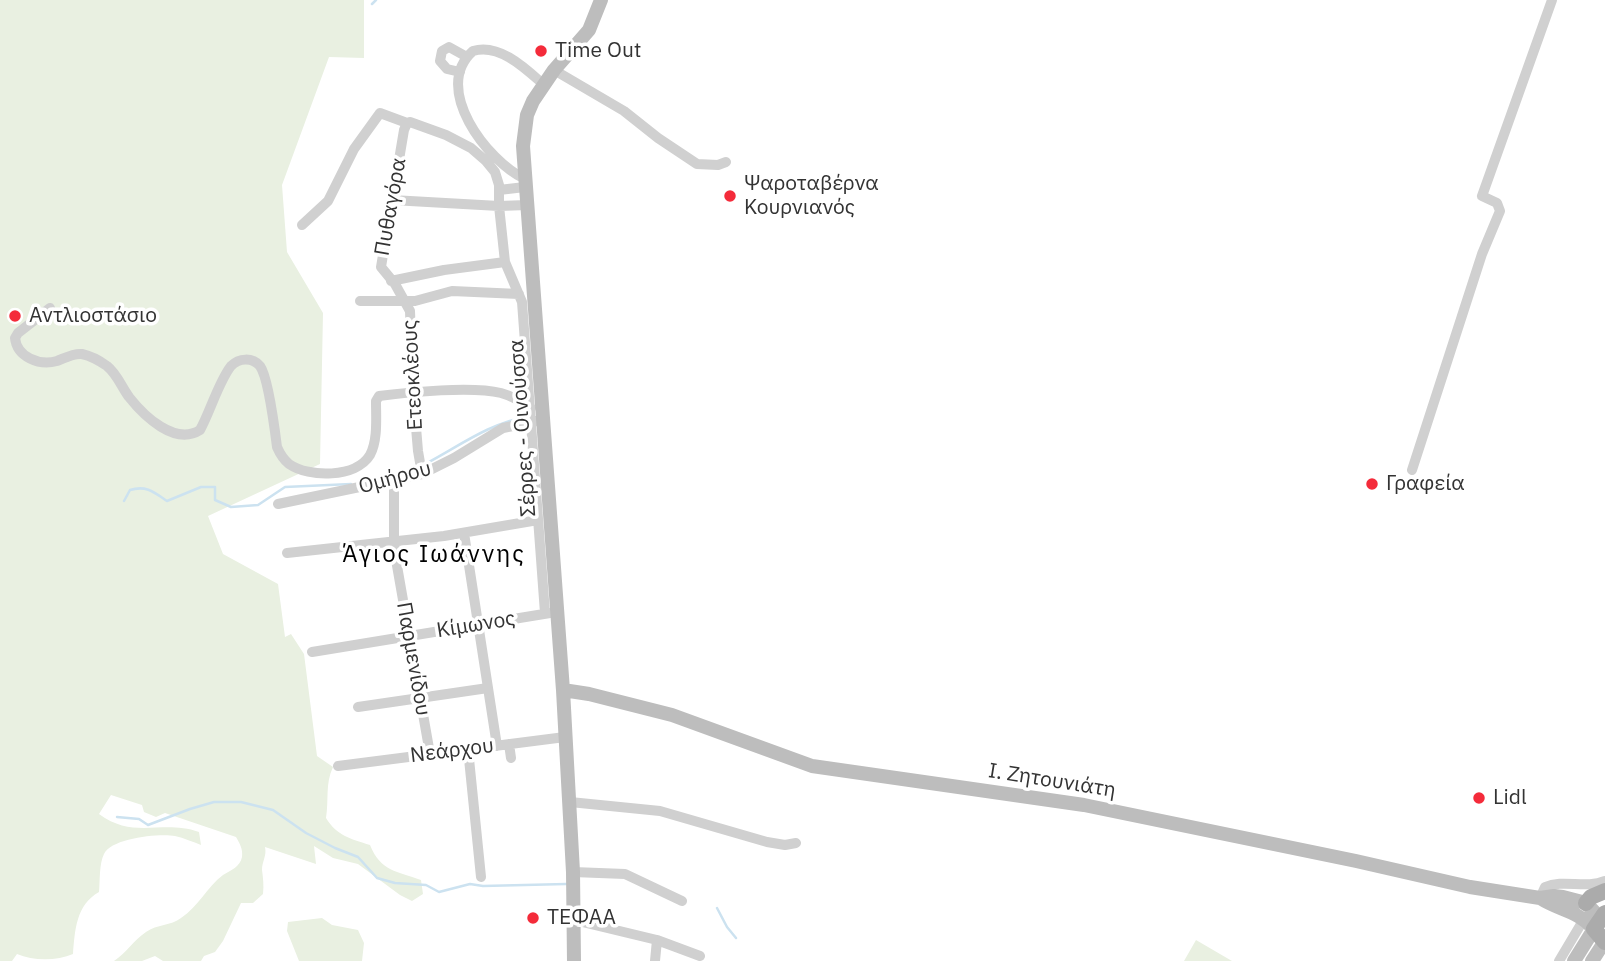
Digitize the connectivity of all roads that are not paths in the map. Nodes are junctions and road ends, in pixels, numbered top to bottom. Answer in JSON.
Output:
{"nodes":[{"id":1,"x":601,"y":0,"type":"edge"},
{"id":2,"x":1552,"y":0,"type":"edge"},
{"id":3,"x":467,"y":57,"type":"junction"},
{"id":4,"x":554,"y":70,"type":"junction"},
{"id":5,"x":460,"y":72,"type":"junction"},
{"id":6,"x":543,"y":84,"type":"junction"},
{"id":7,"x":406,"y":126,"type":"junction"},
{"id":8,"x":726,"y":162,"type":"dead end"},
{"id":9,"x":525,"y":183,"type":"junction"},
{"id":10,"x":499,"y":190,"type":"junction"},
{"id":11,"x":392,"y":200,"type":"junction"},
{"id":12,"x":527,"y":205,"type":"junction"},
{"id":13,"x":499,"y":206,"type":"junction"},
{"id":14,"x":302,"y":225,"type":"dead end"},
{"id":15,"x":505,"y":262,"type":"junction"},
{"id":16,"x":391,"y":281,"type":"junction"},
{"id":17,"x":519,"y":294,"type":"junction"},
{"id":18,"x":360,"y":301,"type":"dead end"},
{"id":19,"x":405,"y":302,"type":"junction"},
{"id":20,"x":50,"y":308,"type":"dead end"},
{"id":21,"x":413,"y":392,"type":"junction"},
{"id":22,"x":529,"y":407,"type":"junction"},
{"id":23,"x":537,"y":421,"type":"junction"},
{"id":24,"x":1412,"y":470,"type":"dead end"},
{"id":25,"x":422,"y":474,"type":"junction"},
{"id":26,"x":394,"y":479,"type":"junction"},
{"id":27,"x":278,"y":504,"type":"dead end"},
{"id":28,"x":538,"y":520,"type":"junction"},
{"id":29,"x":464,"y":533,"type":"junction"},
{"id":30,"x":394,"y":542,"type":"junction"},
{"id":31,"x":287,"y":553,"type":"dead end"},
{"id":32,"x":551,"y":612,"type":"junction"},
{"id":33,"x":478,"y":624,"type":"junction"},
{"id":34,"x":409,"y":636,"type":"junction"},
{"id":35,"x":312,"y":652,"type":"dead end"},
{"id":36,"x":488,"y":688,"type":"junction"},
{"id":37,"x":564,"y":690,"type":"junction"},
{"id":38,"x":419,"y":698,"type":"junction"},
{"id":39,"x":358,"y":707,"type":"dead end"},
{"id":40,"x":565,"y":737,"type":"junction"},
{"id":41,"x":509,"y":744,"type":"junction"},
{"id":42,"x":497,"y":746,"type":"junction"},
{"id":43,"x":468,"y":749,"type":"junction"},
{"id":44,"x":430,"y":754,"type":"junction"},
{"id":45,"x":511,"y":758,"type":"dead end"},
{"id":46,"x":338,"y":766,"type":"dead end"},
{"id":47,"x":570,"y":802,"type":"junction"},
{"id":48,"x":796,"y":843,"type":"dead end"},
{"id":49,"x":573,"y":872,"type":"junction"},
{"id":50,"x":481,"y":877,"type":"dead end"},
{"id":51,"x":1605,"y":881,"type":"edge"},
{"id":52,"x":1598,"y":888,"type":"edge"},
{"id":53,"x":1540,"y":898,"type":"junction"},
{"id":54,"x":682,"y":901,"type":"dead end"},
{"id":55,"x":574,"y":920,"type":"junction"},
{"id":56,"x":1599,"y":926,"type":"edge"},
{"id":57,"x":657,"y":940,"type":"junction"},
{"id":58,"x":700,"y":956,"type":"dead end"},
{"id":59,"x":574,"y":961,"type":"edge"},
{"id":60,"x":655,"y":961,"type":"edge"},
{"id":61,"x":1559,"y":961,"type":"edge"},
{"id":62,"x":1574,"y":961,"type":"edge"},
{"id":63,"x":1592,"y":961,"type":"edge"}],
"edges":[{"from":1,"to":4,"type":"street","name":"Σέρρες - Οινούσσα"},
{"from":2,"to":24,"type":"street"},
{"from":3,"to":5,"type":"street"},
{"from":3,"to":5,"type":"street"},
{"from":3,"to":6,"type":"street"},
{"from":4,"to":6,"type":"street","name":"Σέρρες - Οινούσσα"},
{"from":4,"to":8,"type":"street"},
{"from":5,"to":9,"type":"street"},
{"from":6,"to":9,"type":"street","name":"Σέρρες - Οινούσσα"},
{"from":7,"to":10,"type":"street"},
{"from":7,"to":11,"type":"street","name":"Πυθαγόρα"},
{"from":7,"to":14,"type":"street"},
{"from":9,"to":10,"type":"street"},
{"from":9,"to":12,"type":"street","name":"Σέρρες - Οινούσσα"},
{"from":10,"to":13,"type":"street"},
{"from":11,"to":13,"type":"street"},
{"from":11,"to":16,"type":"street","name":"Πυθαγόρα"},
{"from":12,"to":13,"type":"street"},
{"from":12,"to":23,"type":"street","name":"Σέρρες - Οινούσσα"},
{"from":13,"to":15,"type":"street"},
{"from":15,"to":16,"type":"street"},
{"from":15,"to":17,"type":"street"},
{"from":16,"to":19,"type":"street","name":"Ετεοκλέους"},
{"from":17,"to":19,"type":"street"},
{"from":17,"to":22,"type":"street"},
{"from":18,"to":19,"type":"street"},
{"from":19,"to":21,"type":"street","name":"Ετεοκλέους"},
{"from":20,"to":21,"type":"street"},
{"from":21,"to":22,"type":"street"},
{"from":21,"to":25,"type":"street","name":"Ετεοκλέους"},
{"from":22,"to":23,"type":"street"},
{"from":23,"to":25,"type":"street","name":"Ομήρου"},
{"from":23,"to":28,"type":"street"},
{"from":23,"to":32,"type":"street","name":"Σέρρες - Οινούσσα"},
{"from":25,"to":26,"type":"street","name":"Ομήρου"},
{"from":26,"to":27,"type":"street","name":"Ομήρου"},
{"from":26,"to":30,"type":"street","name":"Παρμενίδου"},
{"from":28,"to":29,"type":"street"},
{"from":28,"to":32,"type":"street"},
{"from":29,"to":30,"type":"street"},
{"from":29,"to":33,"type":"street"},
{"from":30,"to":31,"type":"street"},
{"from":30,"to":34,"type":"street","name":"Παρμενίδου"},
{"from":32,"to":33,"type":"street","name":"Κίμωνος"},
{"from":32,"to":37,"type":"street","name":"Σέρρες - Οινούσσα"},
{"from":33,"to":34,"type":"street","name":"Κίμωνος"},
{"from":33,"to":36,"type":"street"},
{"from":34,"to":35,"type":"street","name":"Κίμωνος"},
{"from":34,"to":38,"type":"street","name":"Παρμενίδου"},
{"from":36,"to":38,"type":"street"},
{"from":36,"to":42,"type":"street"},
{"from":37,"to":40,"type":"street","name":"Σέρρες - Οινούσσα"},
{"from":37,"to":53,"type":"street","name":"Ι. Ζητουνιάτη"},
{"from":38,"to":39,"type":"street"},
{"from":38,"to":44,"type":"street","name":"Παρμενίδου"},
{"from":40,"to":41,"type":"street","name":"Νεάρχου"},
{"from":40,"to":47,"type":"street","name":"Σέρρες - Οινούσσα"},
{"from":41,"to":42,"type":"street","name":"Νεάρχου"},
{"from":41,"to":45,"type":"street"},
{"from":42,"to":43,"type":"street","name":"Νεάρχου"},
{"from":43,"to":44,"type":"street","name":"Νεάρχου"},
{"from":43,"to":50,"type":"street"},
{"from":44,"to":46,"type":"street","name":"Νεάρχου"},
{"from":47,"to":48,"type":"street"},
{"from":47,"to":49,"type":"street","name":"Σέρρες - Οινούσσα"},
{"from":49,"to":54,"type":"street"},
{"from":49,"to":55,"type":"street","name":"Σέρρες - Οινούσσα"},
{"from":51,"to":52,"type":"street"},
{"from":52,"to":53,"type":"street"},
{"from":52,"to":56,"type":"main road"},
{"from":53,"to":56,"type":"street","name":"Ι. Ζητουνιάτη"},
{"from":55,"to":57,"type":"street"},
{"from":55,"to":59,"type":"street","name":"Σέρρες - Οινούσσα"},
{"from":56,"to":61,"type":"street"},
{"from":56,"to":62,"type":"street"},
{"from":56,"to":63,"type":"street"},
{"from":57,"to":58,"type":"street"},
{"from":57,"to":60,"type":"street"}]}
